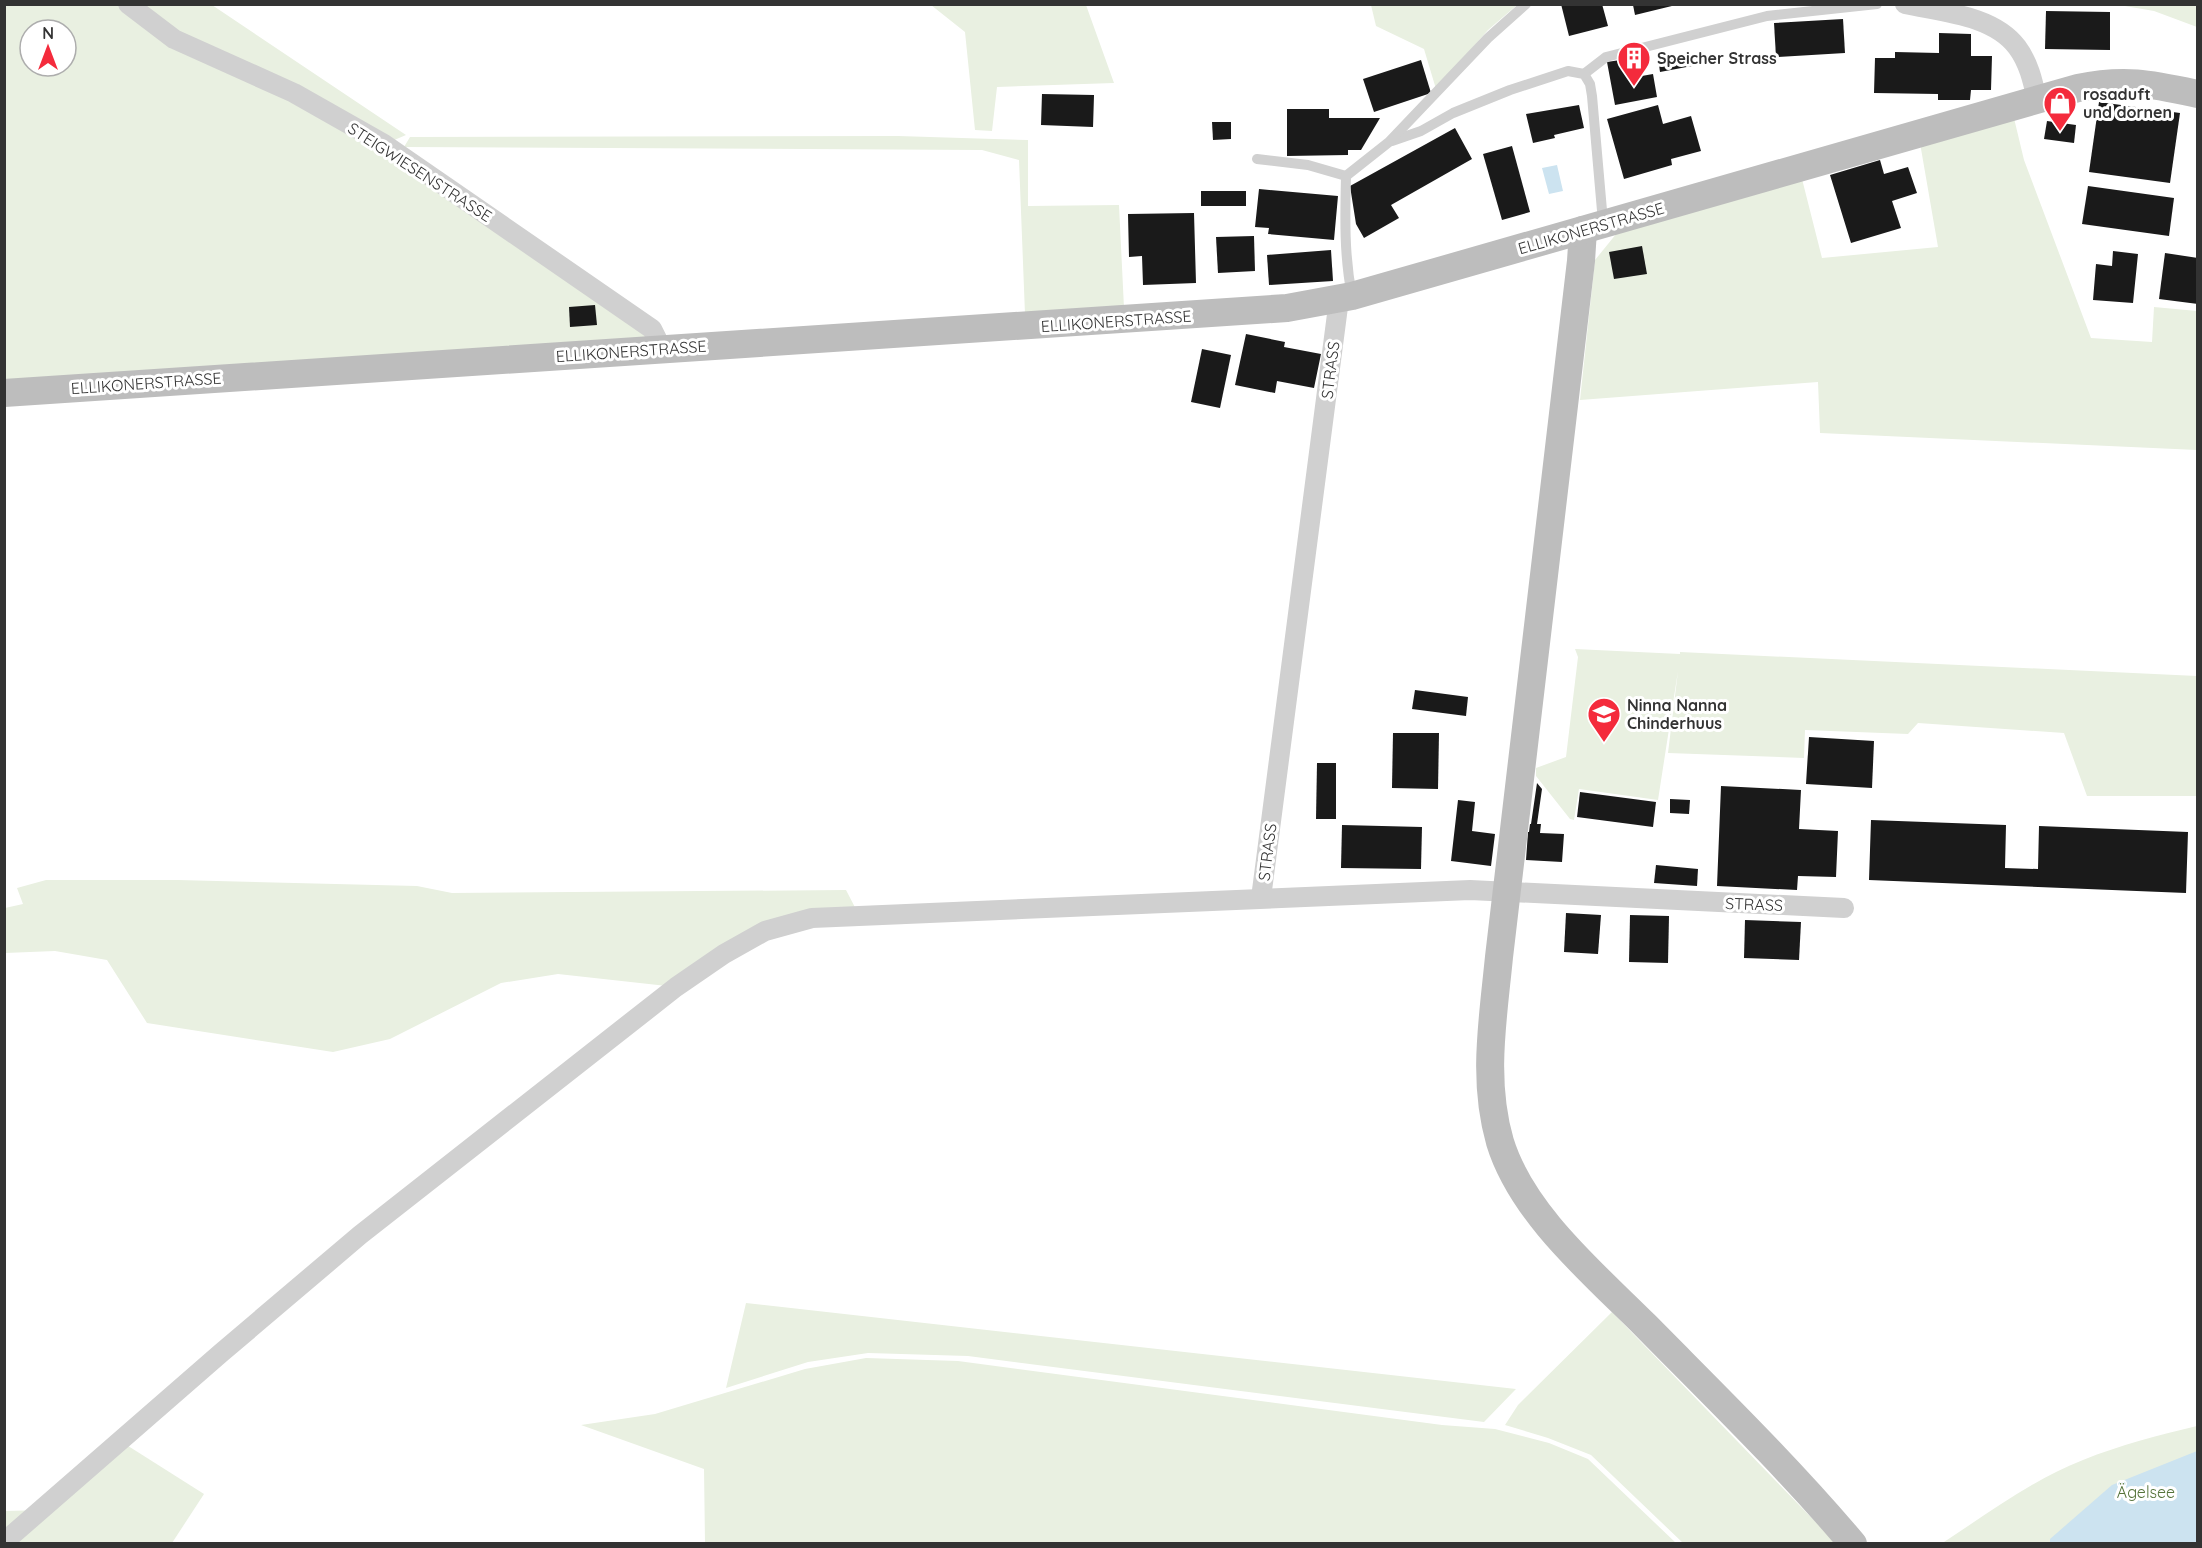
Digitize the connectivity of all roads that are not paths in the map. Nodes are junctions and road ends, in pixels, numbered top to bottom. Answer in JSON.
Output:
{"nodes":[{"id":1,"x":128,"y":4,"type":"edge"},
{"id":2,"x":1526,"y":4,"type":"edge"},
{"id":3,"x":1877,"y":4,"type":"edge"},
{"id":4,"x":1905,"y":4,"type":"edge"},
{"id":5,"x":1584,"y":74,"type":"junction"},
{"id":6,"x":2198,"y":94,"type":"edge"},
{"id":7,"x":2037,"y":100,"type":"junction"},
{"id":8,"x":1389,"y":142,"type":"junction"},
{"id":9,"x":1257,"y":159,"type":"dead end"},
{"id":10,"x":1346,"y":176,"type":"junction"},
{"id":11,"x":1593,"y":227,"type":"junction"},
{"id":12,"x":1346,"y":298,"type":"junction"},
{"id":13,"x":662,"y":350,"type":"junction"},
{"id":14,"x":4,"y":393,"type":"edge"},
{"id":15,"x":1506,"y":893,"type":"junction"},
{"id":16,"x":1261,"y":898,"type":"junction"},
{"id":17,"x":1844,"y":908,"type":"dead end"},
{"id":18,"x":4,"y":1542,"type":"edge"},
{"id":19,"x":1852,"y":1544,"type":"edge"}],
"edges":[{"from":1,"to":13,"type":"street","name":"STEIGWIESENSTRASSE"},
{"from":2,"to":8,"type":"lane"},
{"from":3,"to":5,"type":"lane"},
{"from":4,"to":7,"type":"street"},
{"from":5,"to":8,"type":"lane"},
{"from":5,"to":11,"type":"lane"},
{"from":6,"to":7,"type":"street","name":"ELLIKONERSTRASSE"},
{"from":7,"to":11,"type":"street","name":"ELLIKONERSTRASSE"},
{"from":8,"to":10,"type":"lane"},
{"from":9,"to":10,"type":"lane"},
{"from":10,"to":12,"type":"lane"},
{"from":11,"to":12,"type":"street","name":"ELLIKONERSTRASSE"},
{"from":11,"to":15,"type":"street"},
{"from":12,"to":13,"type":"street","name":"ELLIKONERSTRASSE"},
{"from":12,"to":16,"type":"street","name":"STRASS"},
{"from":13,"to":14,"type":"street","name":"ELLIKONERSTRASSE"},
{"from":15,"to":16,"type":"street","name":"STRASS"},
{"from":15,"to":17,"type":"street","name":"STRASS"},
{"from":15,"to":19,"type":"street"},
{"from":16,"to":18,"type":"street"}]}
